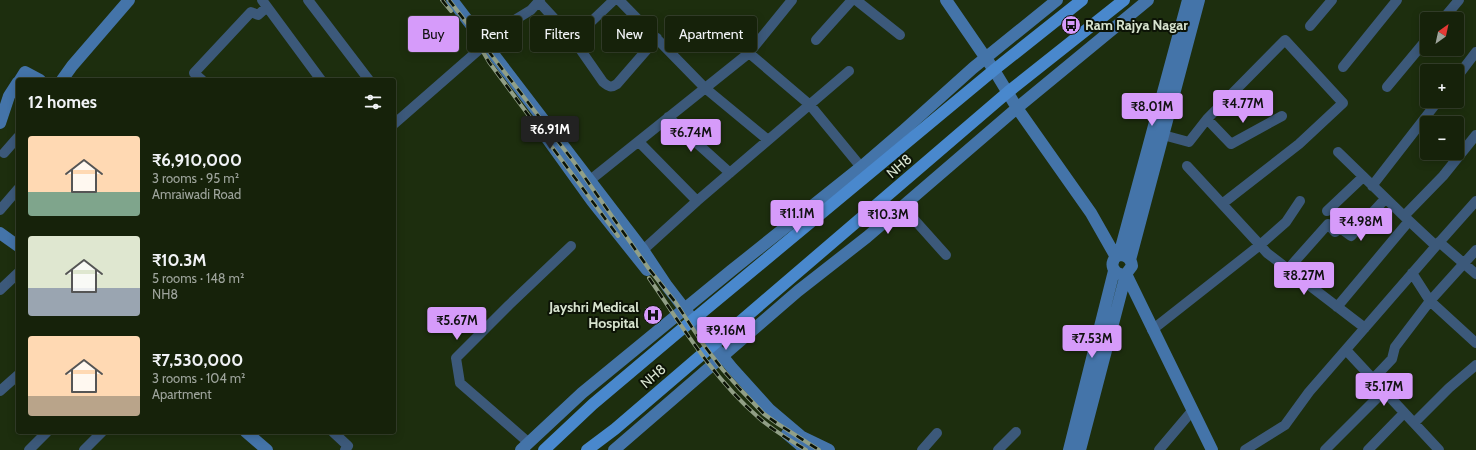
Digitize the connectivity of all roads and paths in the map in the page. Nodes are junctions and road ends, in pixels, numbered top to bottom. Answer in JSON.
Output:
{"nodes":[{"id":1,"x":129,"y":0,"type":"edge"},
{"id":2,"x":308,"y":0,"type":"edge"},
{"id":3,"x":443,"y":0,"type":"edge"},
{"id":4,"x":452,"y":0,"type":"edge"},
{"id":5,"x":614,"y":0,"type":"edge"},
{"id":6,"x":619,"y":0,"type":"edge"},
{"id":7,"x":792,"y":0,"type":"edge"},
{"id":8,"x":852,"y":0,"type":"edge"},
{"id":9,"x":856,"y":0,"type":"edge"},
{"id":10,"x":946,"y":0,"type":"edge"},
{"id":11,"x":1057,"y":0,"type":"edge"},
{"id":12,"x":1082,"y":0,"type":"edge"},
{"id":13,"x":1124,"y":0,"type":"edge"},
{"id":14,"x":1148,"y":0,"type":"edge"},
{"id":15,"x":1188,"y":0,"type":"edge"},
{"id":16,"x":1199,"y":0,"type":"edge"},
{"id":17,"x":1332,"y":0,"type":"edge"},
{"id":18,"x":1398,"y":0,"type":"edge"},
{"id":19,"x":1459,"y":0,"type":"edge"},
{"id":20,"x":540,"y":1,"type":"edge"},
{"id":21,"x":265,"y":3,"type":"edge"},
{"id":22,"x":1449,"y":12,"type":"edge"},
{"id":23,"x":522,"y":16,"type":"edge"},
{"id":24,"x":553,"y":16,"type":"edge"},
{"id":25,"x":635,"y":16,"type":"edge"},
{"id":26,"x":594,"y":19,"type":"edge"},
{"id":27,"x":467,"y":22,"type":"edge"},
{"id":28,"x":1310,"y":26,"type":"dead end"},
{"id":29,"x":467,"y":27,"type":"edge"},
{"id":30,"x":900,"y":35,"type":"dead end"},
{"id":31,"x":657,"y":38,"type":"edge"},
{"id":32,"x":816,"y":40,"type":"dead end"},
{"id":33,"x":1420,"y":47,"type":"edge"},
{"id":34,"x":473,"y":52,"type":"edge"},
{"id":35,"x":488,"y":52,"type":"edge"},
{"id":36,"x":488,"y":52,"type":"edge"},
{"id":37,"x":582,"y":52,"type":"edge"},
{"id":38,"x":645,"y":52,"type":"edge"},
{"id":39,"x":1476,"y":52,"type":"edge"},
{"id":40,"x":749,"y":54,"type":"junction"},
{"id":41,"x":986,"y":58,"type":"junction"},
{"id":42,"x":1343,"y":67,"type":"dead end"},
{"id":43,"x":1464,"y":67,"type":"edge"},
{"id":44,"x":994,"y":70,"type":"junction"},
{"id":45,"x":849,"y":71,"type":"dead end"},
{"id":46,"x":21,"y":78,"type":"edge"},
{"id":47,"x":36,"y":78,"type":"edge"},
{"id":48,"x":63,"y":78,"type":"edge"},
{"id":49,"x":200,"y":78,"type":"edge"},
{"id":50,"x":320,"y":78,"type":"edge"},
{"id":51,"x":367,"y":78,"type":"edge"},
{"id":52,"x":16,"y":83,"type":"edge"},
{"id":53,"x":1387,"y":87,"type":"dead end"},
{"id":54,"x":705,"y":88,"type":"junction"},
{"id":55,"x":1008,"y":92,"type":"junction"},
{"id":56,"x":4,"y":93,"type":"edge"},
{"id":57,"x":810,"y":105,"type":"junction"},
{"id":58,"x":1017,"y":108,"type":"junction"},
{"id":59,"x":1433,"y":108,"type":"edge"},
{"id":60,"x":1282,"y":116,"type":"dead end"},
{"id":61,"x":668,"y":117,"type":"junction"},
{"id":62,"x":1207,"y":119,"type":"junction"},
{"id":63,"x":396,"y":122,"type":"edge"},
{"id":64,"x":0,"y":123,"type":"edge"},
{"id":65,"x":1476,"y":134,"type":"edge"},
{"id":66,"x":1163,"y":135,"type":"junction"},
{"id":67,"x":16,"y":138,"type":"edge"},
{"id":68,"x":768,"y":140,"type":"junction"},
{"id":69,"x":638,"y":142,"type":"junction"},
{"id":70,"x":1338,"y":152,"type":"dead end"},
{"id":71,"x":4,"y":153,"type":"dead end"},
{"id":72,"x":1187,"y":166,"type":"dead end"},
{"id":73,"x":861,"y":167,"type":"junction"},
{"id":74,"x":730,"y":173,"type":"junction"},
{"id":75,"x":1363,"y":177,"type":"junction"},
{"id":76,"x":589,"y":181,"type":"junction"},
{"id":77,"x":1372,"y":186,"type":"junction"},
{"id":78,"x":16,"y":191,"type":"edge"},
{"id":79,"x":1385,"y":198,"type":"junction"},
{"id":80,"x":697,"y":201,"type":"junction"},
{"id":81,"x":1300,"y":201,"type":"dead end"},
{"id":82,"x":1476,"y":201,"type":"edge"},
{"id":83,"x":1222,"y":204,"type":"junction"},
{"id":84,"x":903,"y":206,"type":"junction"},
{"id":85,"x":0,"y":210,"type":"edge"},
{"id":86,"x":1327,"y":211,"type":"dead end"},
{"id":87,"x":1406,"y":218,"type":"junction"},
{"id":88,"x":2,"y":238,"type":"edge"},
{"id":89,"x":1437,"y":244,"type":"junction"},
{"id":90,"x":16,"y":245,"type":"edge"},
{"id":91,"x":1260,"y":245,"type":"junction"},
{"id":92,"x":571,"y":246,"type":"dead end"},
{"id":93,"x":1476,"y":250,"type":"edge"},
{"id":94,"x":640,"y":254,"type":"junction"},
{"id":95,"x":946,"y":255,"type":"dead end"},
{"id":96,"x":1122,"y":257,"type":"junction"},
{"id":97,"x":1464,"y":263,"type":"junction"},
{"id":98,"x":1288,"y":269,"type":"junction"},
{"id":99,"x":1120,"y":272,"type":"junction"},
{"id":100,"x":1412,"y":273,"type":"junction"},
{"id":101,"x":1476,"y":274,"type":"edge"},
{"id":102,"x":16,"y":275,"type":"edge"},
{"id":103,"x":0,"y":290,"type":"edge"},
{"id":104,"x":1430,"y":301,"type":"junction"},
{"id":105,"x":1337,"y":307,"type":"junction"},
{"id":106,"x":682,"y":311,"type":"junction"},
{"id":107,"x":690,"y":322,"type":"junction"},
{"id":108,"x":1364,"y":328,"type":"junction"},
{"id":109,"x":1152,"y":330,"type":"junction"},
{"id":110,"x":1476,"y":343,"type":"edge"},
{"id":111,"x":711,"y":347,"type":"junction"},
{"id":112,"x":1346,"y":350,"type":"junction"},
{"id":113,"x":721,"y":359,"type":"junction"},
{"id":114,"x":1476,"y":365,"type":"edge"},
{"id":115,"x":16,"y":377,"type":"edge"},
{"id":116,"x":1373,"y":379,"type":"junction"},
{"id":117,"x":0,"y":391,"type":"edge"},
{"id":118,"x":1384,"y":391,"type":"junction"},
{"id":119,"x":1192,"y":411,"type":"junction"},
{"id":120,"x":1404,"y":413,"type":"junction"},
{"id":121,"x":1414,"y":423,"type":"junction"},
{"id":122,"x":1016,"y":432,"type":"dead end"},
{"id":123,"x":937,"y":433,"type":"dead end"},
{"id":124,"x":45,"y":434,"type":"edge"},
{"id":125,"x":100,"y":434,"type":"edge"},
{"id":126,"x":251,"y":434,"type":"edge"},
{"id":127,"x":335,"y":434,"type":"edge"},
{"id":128,"x":525,"y":446,"type":"edge"},
{"id":129,"x":802,"y":448,"type":"edge"},
{"id":130,"x":29,"y":450,"type":"edge"},
{"id":131,"x":84,"y":450,"type":"edge"},
{"id":132,"x":268,"y":450,"type":"edge"},
{"id":133,"x":345,"y":450,"type":"edge"},
{"id":134,"x":544,"y":450,"type":"edge"},
{"id":135,"x":587,"y":450,"type":"edge"},
{"id":136,"x":614,"y":450,"type":"edge"},
{"id":137,"x":829,"y":450,"type":"edge"},
{"id":138,"x":922,"y":450,"type":"edge"},
{"id":139,"x":998,"y":450,"type":"edge"},
{"id":140,"x":1069,"y":450,"type":"edge"},
{"id":141,"x":1080,"y":450,"type":"edge"},
{"id":142,"x":1159,"y":450,"type":"edge"},
{"id":143,"x":1212,"y":450,"type":"edge"},
{"id":144,"x":1245,"y":450,"type":"edge"},
{"id":145,"x":1326,"y":450,"type":"edge"},
{"id":146,"x":1368,"y":450,"type":"edge"},
{"id":147,"x":1439,"y":450,"type":"edge"}],
"edges":[{"from":1,"to":48,"type":"street"},
{"from":2,"to":51,"type":"street"},
{"from":3,"to":29,"type":"street"},
{"from":4,"to":27,"type":"street"},
{"from":5,"to":26,"type":"street"},
{"from":6,"to":25,"type":"street"},
{"from":7,"to":40,"type":"street"},
{"from":8,"to":32,"type":"street"},
{"from":9,"to":30,"type":"street"},
{"from":10,"to":41,"type":"street"},
{"from":11,"to":41,"type":"street"},
{"from":12,"to":44,"type":"main road","name":"NH8"},
{"from":13,"to":55,"type":"main road","name":"NH8"},
{"from":14,"to":58,"type":"street"},
{"from":15,"to":96,"type":"street"},
{"from":16,"to":66,"type":"street"},
{"from":17,"to":28,"type":"street"},
{"from":18,"to":42,"type":"street"},
{"from":19,"to":22,"type":"street"},
{"from":20,"to":23,"type":"street"},
{"from":20,"to":24,"type":"street"},
{"from":21,"to":49,"type":"street"},
{"from":21,"to":50,"type":"street"},
{"from":31,"to":54,"type":"street"},
{"from":33,"to":53,"type":"street"},
{"from":34,"to":63,"type":"street"},
{"from":35,"to":76,"type":"street"},
{"from":36,"to":94,"type":"street"},
{"from":37,"to":38,"type":"street"},
{"from":39,"to":43,"type":"street"},
{"from":40,"to":54,"type":"street"},
{"from":40,"to":57,"type":"street"},
{"from":41,"to":44,"type":"street"},
{"from":41,"to":73,"type":"street"},
{"from":44,"to":55,"type":"street"},
{"from":44,"to":107,"type":"main road","name":"NH8"},
{"from":45,"to":57,"type":"street"},
{"from":46,"to":47,"type":"street"},
{"from":52,"to":56,"type":"street"},
{"from":54,"to":61,"type":"street"},
{"from":54,"to":68,"type":"street"},
{"from":55,"to":58,"type":"street"},
{"from":55,"to":111,"type":"main road","name":"NH8"},
{"from":56,"to":64,"type":"street"},
{"from":57,"to":68,"type":"street"},
{"from":57,"to":73,"type":"street"},
{"from":58,"to":84,"type":"street"},
{"from":58,"to":96,"type":"street"},
{"from":59,"to":77,"type":"street"},
{"from":60,"to":62,"type":"street"},
{"from":61,"to":69,"type":"street"},
{"from":61,"to":74,"type":"street"},
{"from":62,"to":66,"type":"street"},
{"from":62,"to":83,"type":"street"},
{"from":65,"to":87,"type":"street"},
{"from":66,"to":96,"type":"street"},
{"from":67,"to":71,"type":"street"},
{"from":68,"to":74,"type":"street"},
{"from":69,"to":76,"type":"street"},
{"from":69,"to":80,"type":"street"},
{"from":70,"to":75,"type":"street"},
{"from":72,"to":83,"type":"street"},
{"from":73,"to":106,"type":"street"},
{"from":74,"to":80,"type":"street"},
{"from":75,"to":77,"type":"street"},
{"from":75,"to":86,"type":"street"},
{"from":76,"to":94,"type":"street"},
{"from":77,"to":79,"type":"street"},
{"from":78,"to":85,"type":"street"},
{"from":79,"to":87,"type":"street"},
{"from":79,"to":98,"type":"street"},
{"from":80,"to":94,"type":"street"},
{"from":81,"to":91,"type":"street"},
{"from":82,"to":89,"type":"street"},
{"from":83,"to":91,"type":"street"},
{"from":84,"to":95,"type":"street"},
{"from":84,"to":113,"type":"street"},
{"from":87,"to":89,"type":"street"},
{"from":87,"to":105,"type":"street"},
{"from":88,"to":90,"type":"street"},
{"from":89,"to":97,"type":"street"},
{"from":89,"to":100,"type":"street"},
{"from":91,"to":98,"type":"street"},
{"from":91,"to":109,"type":"street"},
{"from":92,"to":128,"type":"street"},
{"from":93,"to":97,"type":"street"},
{"from":94,"to":106,"type":"street"},
{"from":96,"to":99,"type":"street"},
{"from":96,"to":99,"type":"street"},
{"from":97,"to":101,"type":"street"},
{"from":97,"to":104,"type":"street"},
{"from":98,"to":105,"type":"street"},
{"from":99,"to":109,"type":"street"},
{"from":99,"to":140,"type":"street"},
{"from":99,"to":141,"type":"street"},
{"from":100,"to":104,"type":"street"},
{"from":100,"to":108,"type":"street"},
{"from":102,"to":103,"type":"street"},
{"from":104,"to":110,"type":"street"},
{"from":104,"to":116,"type":"street"},
{"from":105,"to":108,"type":"street"},
{"from":106,"to":107,"type":"street"},
{"from":106,"to":128,"type":"street"},
{"from":107,"to":111,"type":"street"},
{"from":107,"to":134,"type":"main road","name":"NH8"},
{"from":108,"to":112,"type":"street"},
{"from":109,"to":119,"type":"street"},
{"from":111,"to":113,"type":"street"},
{"from":111,"to":135,"type":"main road","name":"NH8"},
{"from":112,"to":116,"type":"street"},
{"from":112,"to":144,"type":"street"},
{"from":113,"to":129,"type":"street"},
{"from":113,"to":136,"type":"street"},
{"from":113,"to":137,"type":"street"},
{"from":114,"to":121,"type":"street"},
{"from":115,"to":117,"type":"street"},
{"from":116,"to":118,"type":"street"},
{"from":118,"to":120,"type":"street"},
{"from":118,"to":145,"type":"street"},
{"from":119,"to":142,"type":"street"},
{"from":119,"to":143,"type":"street"},
{"from":120,"to":121,"type":"street"},
{"from":120,"to":146,"type":"street"},
{"from":121,"to":147,"type":"street"},
{"from":122,"to":139,"type":"street"},
{"from":123,"to":138,"type":"street"},
{"from":124,"to":130,"type":"street"},
{"from":125,"to":131,"type":"street"},
{"from":126,"to":132,"type":"street"},
{"from":127,"to":133,"type":"street"}]}
